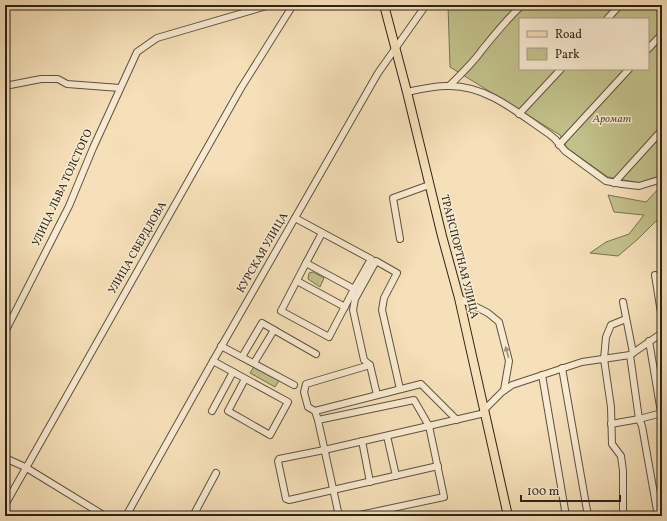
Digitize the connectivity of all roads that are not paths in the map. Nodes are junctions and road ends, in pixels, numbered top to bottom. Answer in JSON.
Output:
{"nodes":[{"id":1,"x":270,"y":5,"type":"edge"},
{"id":2,"x":293,"y":5,"type":"edge"},
{"id":3,"x":384,"y":5,"type":"edge"},
{"id":4,"x":426,"y":5,"type":"edge"},
{"id":5,"x":522,"y":5,"type":"edge"},
{"id":6,"x":620,"y":5,"type":"edge"},
{"id":7,"x":608,"y":18,"type":"edge"},
{"id":8,"x":662,"y":34,"type":"edge"},
{"id":9,"x":395,"y":48,"type":"junction"},
{"id":10,"x":649,"y":48,"type":"edge"},
{"id":11,"x":560,"y":70,"type":"edge"},
{"id":12,"x":628,"y":70,"type":"edge"},
{"id":13,"x":5,"y":86,"type":"edge"},
{"id":14,"x":450,"y":86,"type":"junction"},
{"id":15,"x":120,"y":88,"type":"junction"},
{"id":16,"x":407,"y":92,"type":"junction"},
{"id":17,"x":519,"y":114,"type":"junction"},
{"id":18,"x":662,"y":130,"type":"edge"},
{"id":19,"x":559,"y":144,"type":"junction"},
{"id":20,"x":662,"y":179,"type":"edge"},
{"id":21,"x":614,"y":182,"type":"junction"},
{"id":22,"x":429,"y":185,"type":"junction"},
{"id":23,"x":295,"y":218,"type":"junction"},
{"id":24,"x":322,"y":233,"type":"junction"},
{"id":25,"x":400,"y":239,"type":"dead end"},
{"id":26,"x":306,"y":263,"type":"junction"},
{"id":27,"x":654,"y":275,"type":"dead end"},
{"id":28,"x":296,"y":281,"type":"junction"},
{"id":29,"x":354,"y":289,"type":"junction"},
{"id":30,"x":459,"y":298,"type":"junction"},
{"id":31,"x":624,"y":302,"type":"dead end"},
{"id":32,"x":345,"y":307,"type":"junction"},
{"id":33,"x":626,"y":319,"type":"junction"},
{"id":34,"x":662,"y":319,"type":"edge"},
{"id":35,"x":274,"y":330,"type":"junction"},
{"id":36,"x":5,"y":332,"type":"edge"},
{"id":37,"x":662,"y":333,"type":"edge"},
{"id":38,"x":649,"y":341,"type":"junction"},
{"id":39,"x":222,"y":346,"type":"junction"},
{"id":40,"x":316,"y":354,"type":"dead end"},
{"id":41,"x":631,"y":354,"type":"junction"},
{"id":42,"x":242,"y":357,"type":"junction"},
{"id":43,"x":604,"y":358,"type":"junction"},
{"id":44,"x":213,"y":361,"type":"junction"},
{"id":45,"x":254,"y":363,"type":"junction"},
{"id":46,"x":370,"y":364,"type":"junction"},
{"id":47,"x":562,"y":368,"type":"junction"},
{"id":48,"x":233,"y":372,"type":"junction"},
{"id":49,"x":542,"y":375,"type":"junction"},
{"id":50,"x":246,"y":379,"type":"junction"},
{"id":51,"x":294,"y":385,"type":"dead end"},
{"id":52,"x":400,"y":389,"type":"junction"},
{"id":53,"x":504,"y":390,"type":"junction"},
{"id":54,"x":377,"y":395,"type":"junction"},
{"id":55,"x":212,"y":411,"type":"dead end"},
{"id":56,"x":315,"y":411,"type":"junction"},
{"id":57,"x":485,"y":412,"type":"junction"},
{"id":58,"x":662,"y":415,"type":"edge"},
{"id":59,"x":639,"y":419,"type":"junction"},
{"id":60,"x":318,"y":420,"type":"junction"},
{"id":61,"x":457,"y":420,"type":"junction"},
{"id":62,"x":611,"y":424,"type":"junction"},
{"id":63,"x":429,"y":426,"type":"junction"},
{"id":64,"x":386,"y":436,"type":"junction"},
{"id":65,"x":362,"y":441,"type":"junction"},
{"id":66,"x":324,"y":450,"type":"junction"},
{"id":67,"x":5,"y":458,"type":"edge"},
{"id":68,"x":438,"y":466,"type":"junction"},
{"id":69,"x":25,"y":467,"type":"junction"},
{"id":70,"x":216,"y":473,"type":"dead end"},
{"id":71,"x":396,"y":476,"type":"junction"},
{"id":72,"x":370,"y":482,"type":"junction"},
{"id":73,"x":333,"y":490,"type":"junction"},
{"id":74,"x":5,"y":504,"type":"edge"},
{"id":75,"x":662,"y":513,"type":"edge"},
{"id":76,"x":105,"y":516,"type":"edge"},
{"id":77,"x":126,"y":516,"type":"edge"},
{"id":78,"x":193,"y":516,"type":"edge"},
{"id":79,"x":339,"y":516,"type":"edge"},
{"id":80,"x":355,"y":516,"type":"edge"},
{"id":81,"x":508,"y":516,"type":"edge"},
{"id":82,"x":566,"y":516,"type":"edge"},
{"id":83,"x":588,"y":516,"type":"edge"},
{"id":84,"x":622,"y":516,"type":"edge"},
{"id":85,"x":659,"y":516,"type":"edge"}],
"edges":[{"from":1,"to":15,"type":"street","name":"УЛИЦА ЛЬВА ТОЛСТОГО"},
{"from":2,"to":69,"type":"street","name":"УЛИЦА СВЕРДЛОВА"},
{"from":3,"to":9,"type":"main road","name":"ТРАНСПОРТНАЯ УЛИЦА"},
{"from":4,"to":9,"type":"street","name":"КУРСКАЯ УЛИЦА"},
{"from":5,"to":14,"type":"street"},
{"from":6,"to":7,"type":"street"},
{"from":8,"to":10,"type":"street"},
{"from":9,"to":16,"type":"main road","name":"ТРАНСПОРТНАЯ УЛИЦА"},
{"from":9,"to":23,"type":"street","name":"КУРСКАЯ УЛИЦА"},
{"from":11,"to":17,"type":"street"},
{"from":12,"to":19,"type":"street"},
{"from":13,"to":15,"type":"street"},
{"from":14,"to":16,"type":"street"},
{"from":14,"to":17,"type":"street"},
{"from":15,"to":36,"type":"street","name":"УЛИЦА ЛЬВА ТОЛСТОГО"},
{"from":16,"to":22,"type":"main road","name":"ТРАНСПОРТНАЯ УЛИЦА"},
{"from":17,"to":19,"type":"street"},
{"from":18,"to":21,"type":"street"},
{"from":19,"to":21,"type":"street"},
{"from":20,"to":21,"type":"street"},
{"from":22,"to":25,"type":"street"},
{"from":22,"to":30,"type":"main road","name":"ТРАНСПОРТНАЯ УЛИЦА"},
{"from":23,"to":24,"type":"street"},
{"from":23,"to":39,"type":"street","name":"КУРСКАЯ УЛИЦА"},
{"from":24,"to":26,"type":"street"},
{"from":24,"to":29,"type":"street"},
{"from":26,"to":28,"type":"street"},
{"from":26,"to":29,"type":"street"},
{"from":27,"to":34,"type":"street"},
{"from":28,"to":32,"type":"street"},
{"from":28,"to":32,"type":"street"},
{"from":29,"to":32,"type":"street"},
{"from":53,"to":30,"type":"street","one_way":true},
{"from":30,"to":57,"type":"main road","name":"ТРАНСПОРТНАЯ УЛИЦА"},
{"from":31,"to":33,"type":"street"},
{"from":33,"to":41,"type":"street"},
{"from":33,"to":43,"type":"street"},
{"from":35,"to":40,"type":"street"},
{"from":35,"to":42,"type":"street"},
{"from":35,"to":45,"type":"street"},
{"from":37,"to":38,"type":"street"},
{"from":38,"to":41,"type":"street"},
{"from":38,"to":58,"type":"street"},
{"from":39,"to":42,"type":"street"},
{"from":39,"to":44,"type":"street","name":"КУРСКАЯ УЛИЦА"},
{"from":41,"to":43,"type":"street"},
{"from":41,"to":59,"type":"street"},
{"from":42,"to":45,"type":"street"},
{"from":43,"to":47,"type":"street"},
{"from":43,"to":62,"type":"street"},
{"from":44,"to":48,"type":"street"},
{"from":44,"to":77,"type":"street","name":"КУРСКАЯ УЛИЦА"},
{"from":45,"to":51,"type":"street"},
{"from":46,"to":52,"type":"street"},
{"from":46,"to":54,"type":"street"},
{"from":46,"to":56,"type":"street"},
{"from":47,"to":49,"type":"street"},
{"from":47,"to":83,"type":"street"},
{"from":48,"to":50,"type":"street"},
{"from":48,"to":55,"type":"street"},
{"from":49,"to":53,"type":"street"},
{"from":49,"to":82,"type":"street"},
{"from":50,"to":50,"type":"street"},
{"from":52,"to":54,"type":"street"},
{"from":52,"to":61,"type":"street"},
{"from":53,"to":57,"type":"street"},
{"from":54,"to":56,"type":"street"},
{"from":56,"to":60,"type":"street"},
{"from":57,"to":61,"type":"street"},
{"from":57,"to":81,"type":"main road","name":"ТРАНСПОРТНАЯ УЛИЦА"},
{"from":58,"to":59,"type":"street"},
{"from":59,"to":62,"type":"street"},
{"from":59,"to":85,"type":"street"},
{"from":60,"to":63,"type":"street"},
{"from":60,"to":66,"type":"street"},
{"from":61,"to":63,"type":"street"},
{"from":62,"to":84,"type":"street"},
{"from":63,"to":64,"type":"street"},
{"from":63,"to":68,"type":"street"},
{"from":64,"to":65,"type":"street"},
{"from":64,"to":71,"type":"street"},
{"from":65,"to":66,"type":"street"},
{"from":65,"to":72,"type":"street"},
{"from":66,"to":73,"type":"street"},
{"from":66,"to":73,"type":"street"},
{"from":67,"to":69,"type":"street"},
{"from":68,"to":71,"type":"street"},
{"from":68,"to":80,"type":"street"},
{"from":69,"to":74,"type":"street","name":"УЛИЦА СВЕРДЛОВА"},
{"from":69,"to":76,"type":"street"},
{"from":70,"to":78,"type":"street"},
{"from":71,"to":72,"type":"street"},
{"from":72,"to":73,"type":"street"},
{"from":73,"to":79,"type":"street"},
{"from":75,"to":85,"type":"street"}]}
